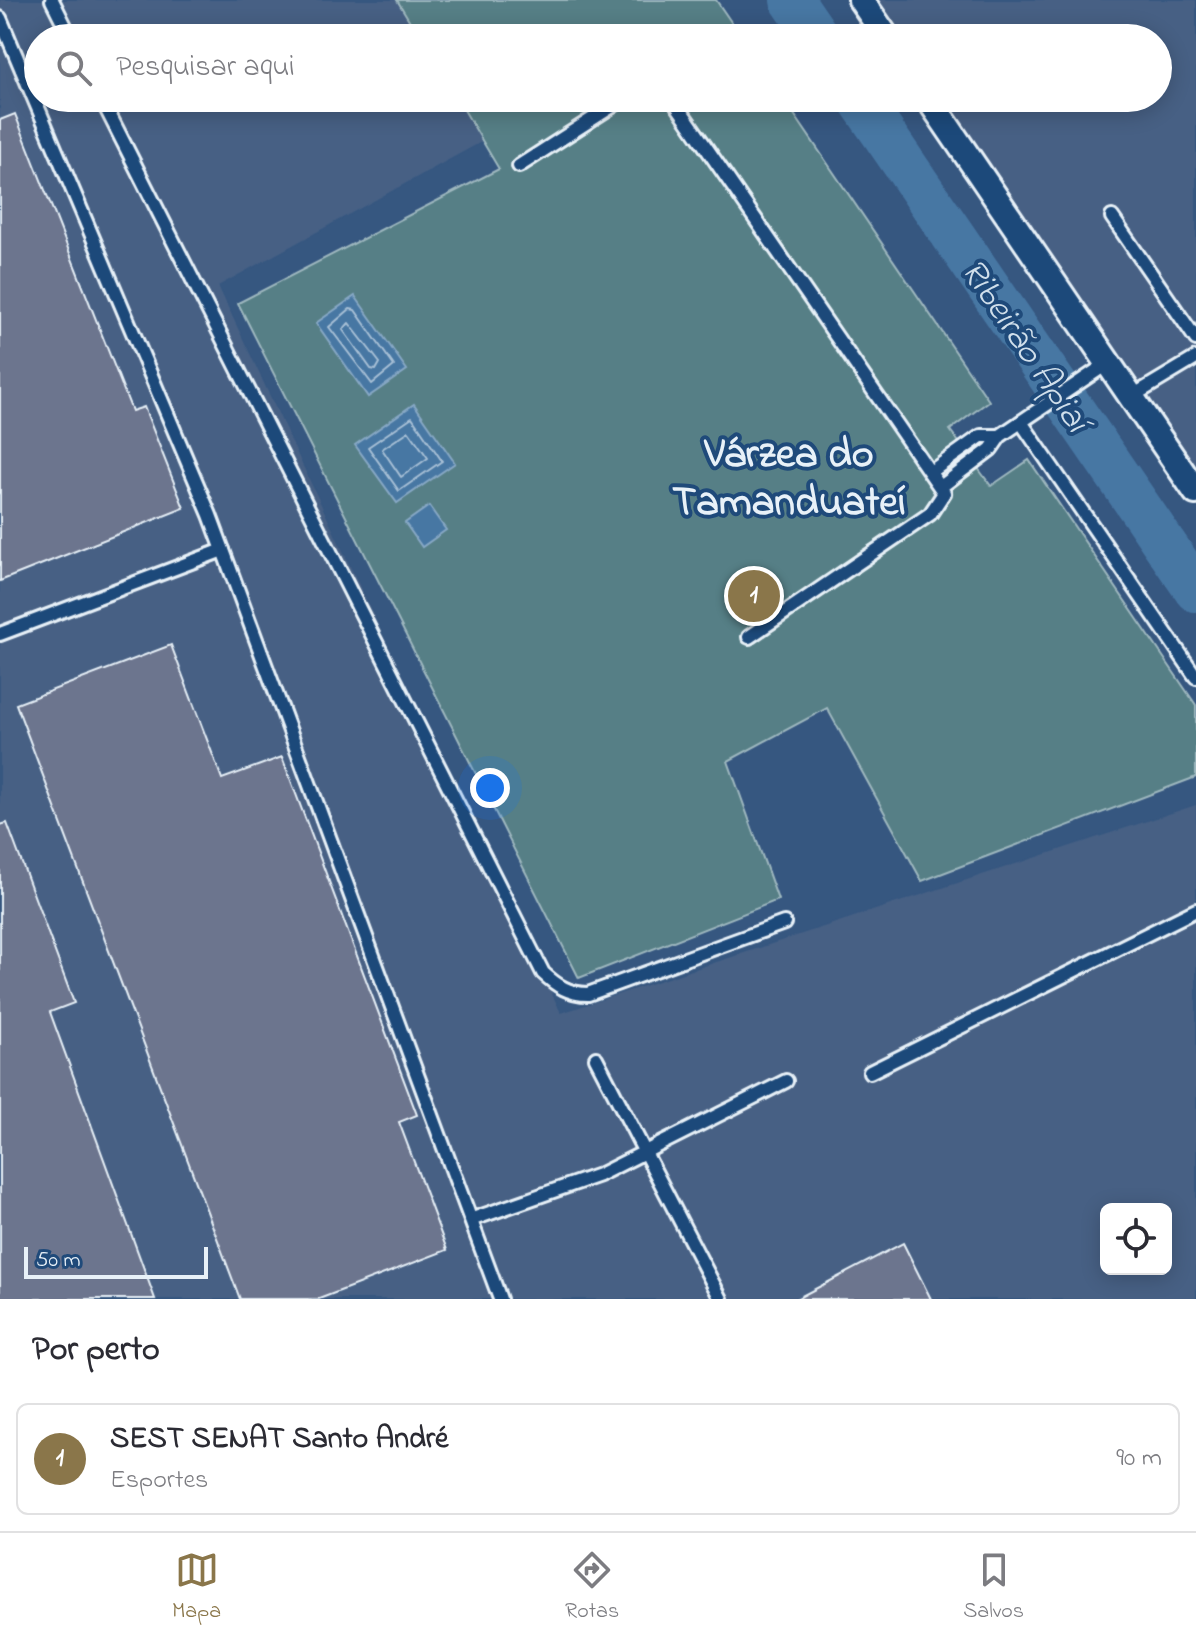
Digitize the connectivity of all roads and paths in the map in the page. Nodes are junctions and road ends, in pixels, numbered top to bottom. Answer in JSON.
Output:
{"nodes":[{"id":1,"x":52,"y":0,"type":"edge"},
{"id":2,"x":861,"y":0,"type":"edge"},
{"id":3,"x":0,"y":18,"type":"edge"},
{"id":4,"x":64,"y":24,"type":"edge"},
{"id":5,"x":877,"y":24,"type":"edge"},
{"id":6,"x":24,"y":75,"type":"edge"},
{"id":7,"x":39,"y":112,"type":"edge"},
{"id":8,"x":108,"y":112,"type":"edge"},
{"id":9,"x":603,"y":112,"type":"edge"},
{"id":10,"x":682,"y":112,"type":"edge"},
{"id":11,"x":938,"y":112,"type":"edge"},
{"id":12,"x":519,"y":166,"type":"dead end"},
{"id":13,"x":1112,"y":217,"type":"dead end"},
{"id":14,"x":1196,"y":339,"type":"edge"},
{"id":15,"x":1196,"y":358,"type":"edge"},
{"id":16,"x":1108,"y":363,"type":"junction"},
{"id":17,"x":1131,"y":397,"type":"junction"},
{"id":18,"x":1021,"y":422,"type":"junction"},
{"id":19,"x":1000,"y":436,"type":"junction"},
{"id":20,"x":932,"y":471,"type":"junction"},
{"id":21,"x":942,"y":486,"type":"junction"},
{"id":22,"x":1196,"y":492,"type":"edge"},
{"id":23,"x":223,"y":550,"type":"junction"},
{"id":24,"x":0,"y":634,"type":"edge"},
{"id":25,"x":749,"y":637,"type":"dead end"},
{"id":26,"x":1196,"y":677,"type":"edge"},
{"id":27,"x":1196,"y":910,"type":"edge"},
{"id":28,"x":784,"y":923,"type":"dead end"},
{"id":29,"x":596,"y":1058,"type":"dead end"},
{"id":30,"x":870,"y":1072,"type":"dead end"},
{"id":31,"x":786,"y":1081,"type":"dead end"},
{"id":32,"x":647,"y":1154,"type":"junction"},
{"id":33,"x":473,"y":1219,"type":"junction"},
{"id":34,"x":500,"y":1299,"type":"edge"},
{"id":35,"x":721,"y":1299,"type":"edge"}],
"edges":[{"from":1,"to":4,"type":"lane"},
{"from":2,"to":5,"type":"street"},
{"from":3,"to":6,"type":"lane"},
{"from":7,"to":23,"type":"lane"},
{"from":8,"to":28,"type":"lane"},
{"from":9,"to":12,"type":"lane"},
{"from":10,"to":20,"type":"lane"},
{"from":11,"to":16,"type":"street"},
{"from":13,"to":14,"type":"lane"},
{"from":15,"to":17,"type":"lane"},
{"from":16,"to":17,"type":"street"},
{"from":16,"to":18,"type":"lane"},
{"from":17,"to":22,"type":"street"},
{"from":18,"to":19,"type":"lane"},
{"from":18,"to":26,"type":"lane"},
{"from":19,"to":20,"type":"lane"},
{"from":19,"to":21,"type":"lane"},
{"from":20,"to":21,"type":"lane"},
{"from":21,"to":25,"type":"lane"},
{"from":23,"to":24,"type":"lane"},
{"from":23,"to":33,"type":"lane"},
{"from":27,"to":30,"type":"lane"},
{"from":29,"to":32,"type":"lane"},
{"from":31,"to":32,"type":"lane"},
{"from":32,"to":33,"type":"lane"},
{"from":32,"to":35,"type":"lane"},
{"from":33,"to":34,"type":"lane"}]}
